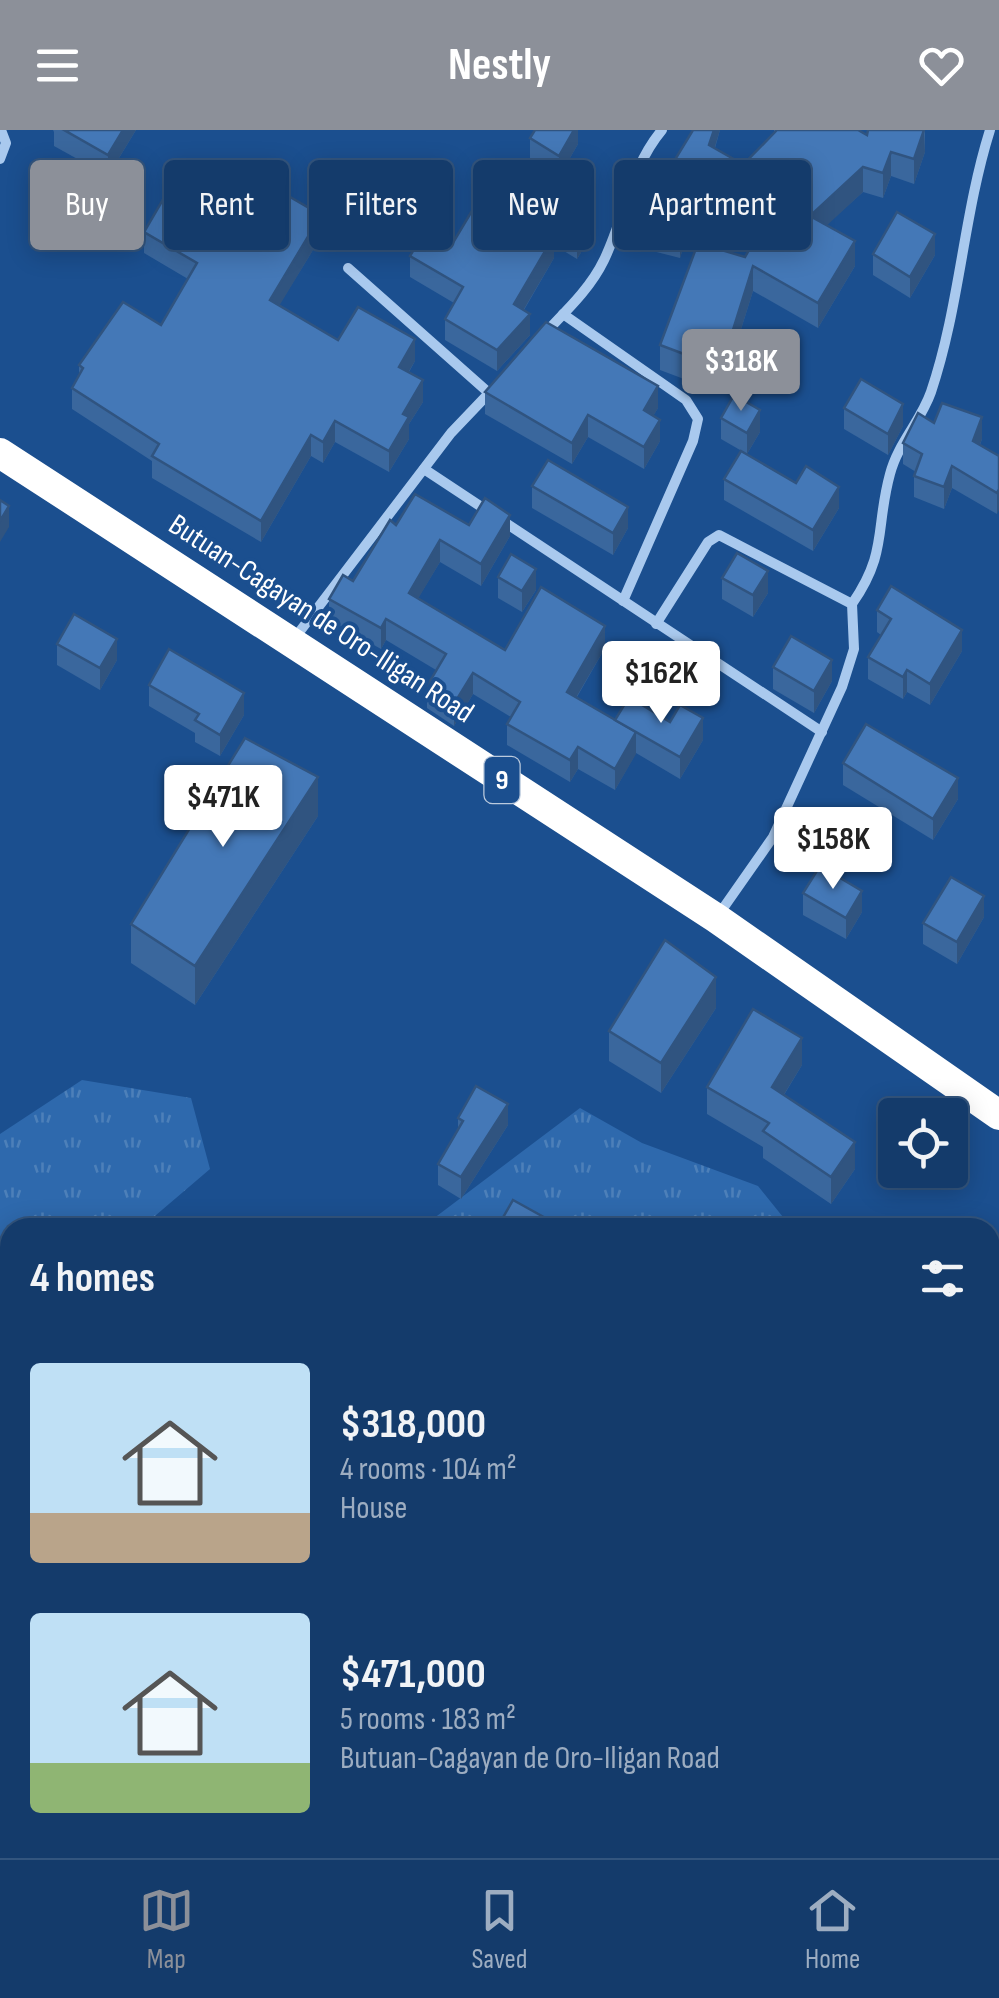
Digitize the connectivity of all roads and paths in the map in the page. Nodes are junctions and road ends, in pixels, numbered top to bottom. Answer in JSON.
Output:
{"nodes":[{"id":1,"x":1,"y":130,"type":"edge"},
{"id":2,"x":662,"y":130,"type":"edge"},
{"id":3,"x":990,"y":130,"type":"edge"},
{"id":4,"x":0,"y":158,"type":"edge"},
{"id":5,"x":348,"y":268,"type":"dead end"},
{"id":6,"x":563,"y":314,"type":"junction"},
{"id":7,"x":538,"y":341,"type":"edge"},
{"id":8,"x":501,"y":380,"type":"edge"},
{"id":9,"x":489,"y":393,"type":"junction"},
{"id":10,"x":0,"y":453,"type":"edge"},
{"id":11,"x":424,"y":469,"type":"junction"},
{"id":12,"x":623,"y":601,"type":"junction"},
{"id":13,"x":852,"y":604,"type":"junction"},
{"id":14,"x":656,"y":624,"type":"junction"},
{"id":15,"x":290,"y":644,"type":"junction"},
{"id":16,"x":822,"y":732,"type":"junction"},
{"id":17,"x":716,"y":918,"type":"junction"},
{"id":18,"x":997,"y":1108,"type":"edge"}],
"edges":[{"from":1,"to":4,"type":"street"},
{"from":2,"to":6,"type":"street"},
{"from":3,"to":13,"type":"street"},
{"from":5,"to":9,"type":"street"},
{"from":6,"to":7,"type":"street"},
{"from":6,"to":12,"type":"street"},
{"from":8,"to":9,"type":"street"},
{"from":9,"to":11,"type":"street"},
{"from":10,"to":15,"type":"highway","name":"Butuan-Cagayan de Oro-Iligan Road","number":"9"},
{"from":11,"to":12,"type":"street"},
{"from":11,"to":15,"type":"street"},
{"from":12,"to":14,"type":"street"},
{"from":13,"to":14,"type":"street"},
{"from":13,"to":16,"type":"street"},
{"from":14,"to":16,"type":"street"},
{"from":15,"to":17,"type":"highway","name":"Butuan-Cagayan de Oro-Iligan Road","number":"9"},
{"from":16,"to":17,"type":"street"},
{"from":17,"to":18,"type":"highway","name":"Butuan-Cagayan de Oro-Iligan Road","number":"9"}]}
